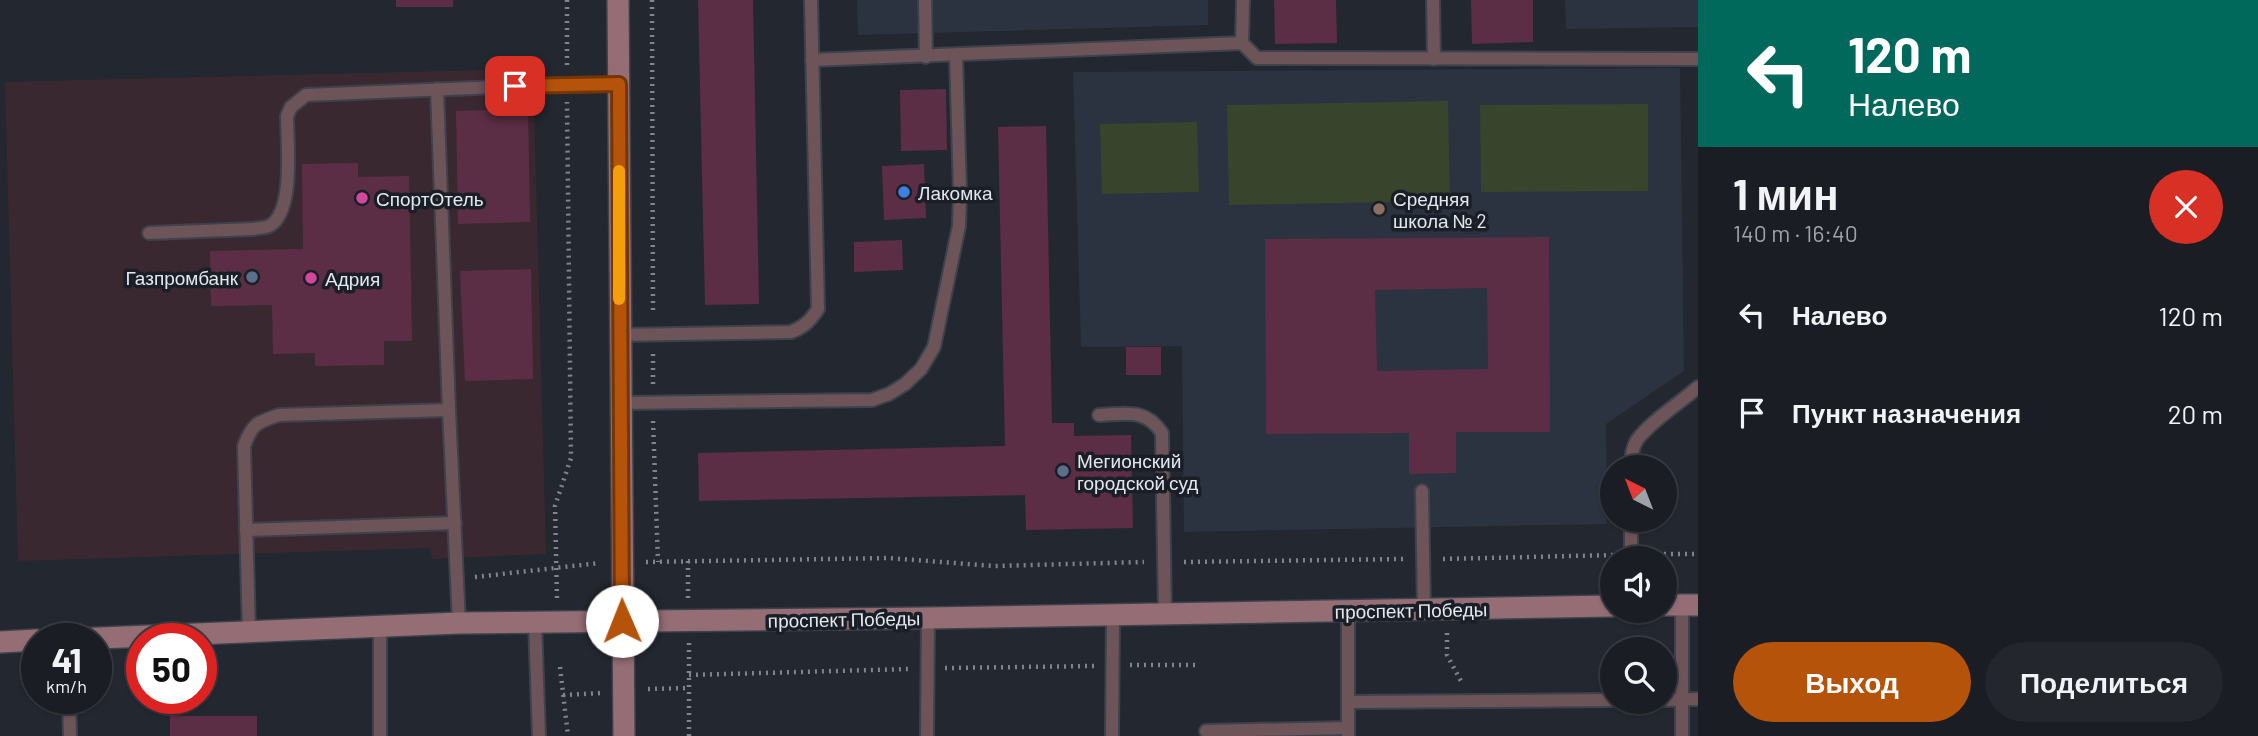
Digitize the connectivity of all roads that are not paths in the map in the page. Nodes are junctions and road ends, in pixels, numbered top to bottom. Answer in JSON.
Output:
{"nodes":[{"id":1,"x":618,"y":0,"type":"edge"},
{"id":2,"x":811,"y":0,"type":"edge"},
{"id":3,"x":925,"y":0,"type":"edge"},
{"id":4,"x":1243,"y":0,"type":"edge"},
{"id":5,"x":1433,"y":0,"type":"edge"},
{"id":6,"x":1242,"y":43,"type":"junction"},
{"id":7,"x":956,"y":56,"type":"junction"},
{"id":8,"x":926,"y":57,"type":"junction"},
{"id":9,"x":1434,"y":59,"type":"junction"},
{"id":10,"x":812,"y":60,"type":"junction"},
{"id":11,"x":1698,"y":60,"type":"edge"},
{"id":12,"x":619,"y":84,"type":"junction"},
{"id":13,"x":437,"y":89,"type":"junction"},
{"id":14,"x":149,"y":233,"type":"dead end"},
{"id":15,"x":619,"y":335,"type":"junction"},
{"id":16,"x":1698,"y":387,"type":"edge"},
{"id":17,"x":620,"y":403,"type":"junction"},
{"id":18,"x":449,"y":410,"type":"junction"},
{"id":19,"x":1100,"y":415,"type":"dead end"},
{"id":20,"x":1631,"y":455,"type":"edge"},
{"id":21,"x":1422,"y":491,"type":"dead end"},
{"id":22,"x":455,"y":523,"type":"junction"},
{"id":23,"x":246,"y":530,"type":"junction"},
{"id":24,"x":1682,"y":605,"type":"edge"},
{"id":25,"x":1600,"y":606,"type":"edge"},
{"id":26,"x":1424,"y":610,"type":"junction"},
{"id":27,"x":1349,"y":611,"type":"junction"},
{"id":28,"x":1164,"y":614,"type":"junction"},
{"id":29,"x":1112,"y":615,"type":"junction"},
{"id":30,"x":928,"y":618,"type":"junction"},
{"id":31,"x":622,"y":621,"type":"junction"},
{"id":32,"x":535,"y":622,"type":"junction"},
{"id":33,"x":459,"y":623,"type":"junction"},
{"id":34,"x":380,"y":625,"type":"junction"},
{"id":35,"x":249,"y":632,"type":"junction"},
{"id":36,"x":112,"y":638,"type":"edge"},
{"id":37,"x":21,"y":641,"type":"edge"},
{"id":38,"x":0,"y":642,"type":"edge"},
{"id":39,"x":1698,"y":699,"type":"edge"},
{"id":40,"x":1600,"y":700,"type":"edge"},
{"id":41,"x":1677,"y":700,"type":"edge"},
{"id":42,"x":1682,"y":700,"type":"junction"},
{"id":43,"x":1348,"y":702,"type":"junction"},
{"id":44,"x":69,"y":714,"type":"edge"},
{"id":45,"x":1206,"y":731,"type":"dead end"},
{"id":46,"x":1348,"y":732,"type":"edge"},
{"id":47,"x":69,"y":736,"type":"edge"},
{"id":48,"x":380,"y":736,"type":"edge"},
{"id":49,"x":539,"y":736,"type":"edge"},
{"id":50,"x":624,"y":736,"type":"edge"},
{"id":51,"x":927,"y":736,"type":"edge"},
{"id":52,"x":1112,"y":736,"type":"edge"},
{"id":53,"x":1682,"y":736,"type":"edge"}],
"edges":[{"from":1,"to":12,"type":"street"},
{"from":2,"to":10,"type":"lane"},
{"from":3,"to":8,"type":"lane"},
{"from":4,"to":6,"type":"lane"},
{"from":5,"to":9,"type":"lane"},
{"from":6,"to":7,"type":"lane"},
{"from":6,"to":9,"type":"lane"},
{"from":7,"to":8,"type":"lane"},
{"from":7,"to":17,"type":"lane"},
{"from":8,"to":10,"type":"lane"},
{"from":9,"to":11,"type":"lane"},
{"from":10,"to":15,"type":"lane"},
{"from":12,"to":13,"type":"lane"},
{"from":12,"to":15,"type":"street"},
{"from":13,"to":14,"type":"lane"},
{"from":13,"to":18,"type":"lane"},
{"from":15,"to":17,"type":"street"},
{"from":16,"to":20,"type":"lane"},
{"from":17,"to":31,"type":"street"},
{"from":18,"to":22,"type":"lane"},
{"from":18,"to":23,"type":"lane"},
{"from":19,"to":28,"type":"lane"},
{"from":21,"to":26,"type":"lane"},
{"from":22,"to":23,"type":"lane"},
{"from":22,"to":33,"type":"lane"},
{"from":23,"to":35,"type":"lane"},
{"from":24,"to":42,"type":"lane"},
{"from":25,"to":26,"type":"street","name":"проспект Победы"},
{"from":26,"to":27,"type":"street","name":"проспект Победы"},
{"from":27,"to":28,"type":"street","name":"проспект Победы"},
{"from":27,"to":43,"type":"lane"},
{"from":28,"to":29,"type":"street","name":"проспект Победы"},
{"from":29,"to":30,"type":"street","name":"проспект Победы"},
{"from":29,"to":52,"type":"lane"},
{"from":30,"to":31,"type":"street","name":"проспект Победы"},
{"from":30,"to":51,"type":"lane"},
{"from":31,"to":32,"type":"street","name":"проспект Победы"},
{"from":31,"to":50,"type":"street"},
{"from":32,"to":33,"type":"street","name":"проспект Победы"},
{"from":32,"to":49,"type":"lane"},
{"from":33,"to":34,"type":"street","name":"проспект Победы"},
{"from":34,"to":35,"type":"street","name":"проспект Победы"},
{"from":34,"to":48,"type":"lane"},
{"from":35,"to":36,"type":"street","name":"проспект Победы"},
{"from":37,"to":38,"type":"street"},
{"from":39,"to":42,"type":"lane"},
{"from":40,"to":43,"type":"lane"},
{"from":41,"to":42,"type":"lane"},
{"from":42,"to":53,"type":"lane"},
{"from":43,"to":46,"type":"lane"},
{"from":44,"to":47,"type":"lane"},
{"from":45,"to":46,"type":"lane"}]}
